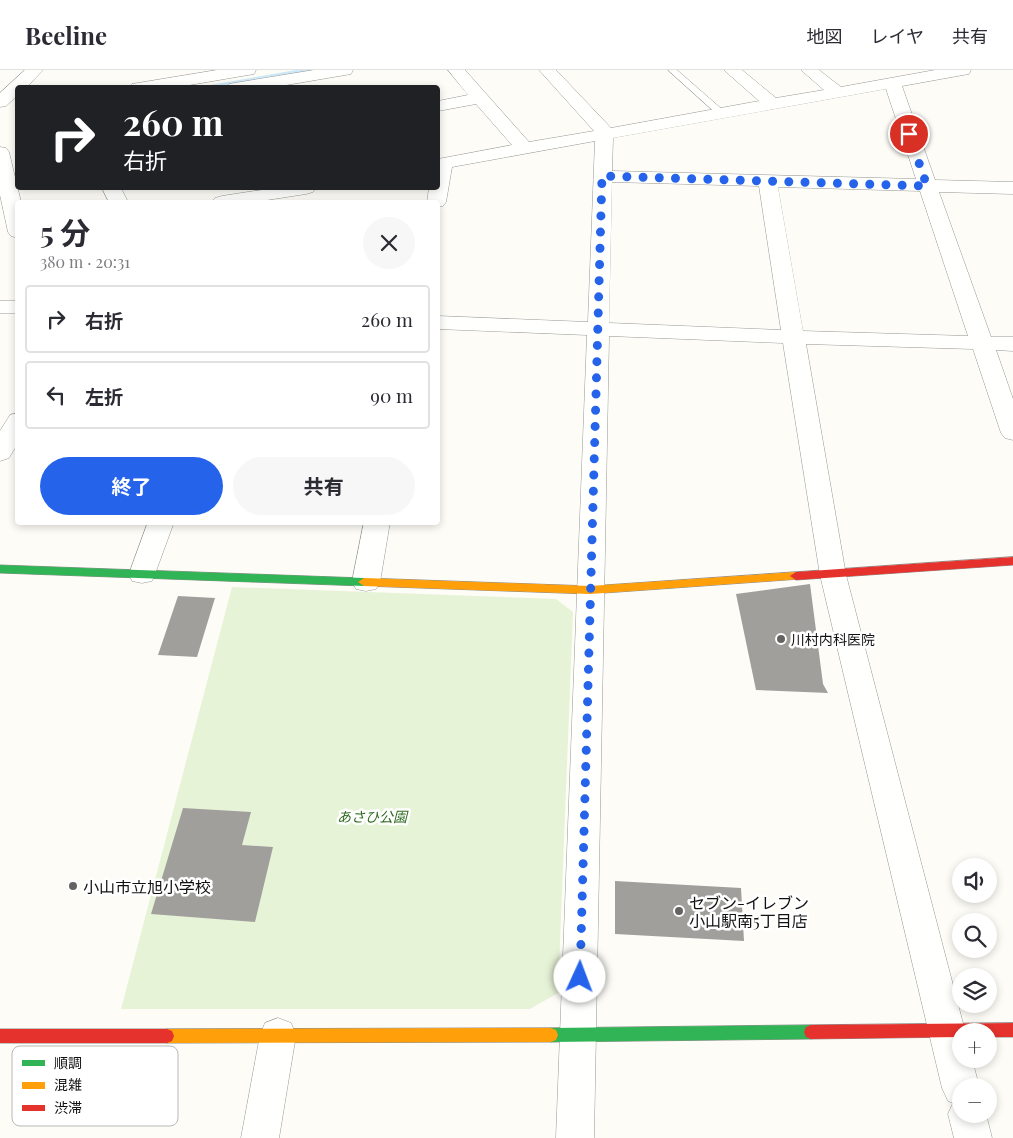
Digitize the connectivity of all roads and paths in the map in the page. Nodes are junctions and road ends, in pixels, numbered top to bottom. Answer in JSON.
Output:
{"nodes":[{"id":1,"x":248,"y":70,"type":"edge"},
{"id":2,"x":345,"y":70,"type":"edge"},
{"id":3,"x":456,"y":70,"type":"edge"},
{"id":4,"x":547,"y":70,"type":"edge"},
{"id":5,"x":672,"y":70,"type":"edge"},
{"id":6,"x":732,"y":70,"type":"edge"},
{"id":7,"x":809,"y":70,"type":"edge"},
{"id":8,"x":963,"y":70,"type":"edge"},
{"id":9,"x":30,"y":75,"type":"edge"},
{"id":10,"x":0,"y":77,"type":"edge"},
{"id":11,"x":874,"y":81,"type":"junction"},
{"id":12,"x":19,"y":85,"type":"edge"},
{"id":13,"x":156,"y":85,"type":"edge"},
{"id":14,"x":253,"y":85,"type":"edge"},
{"id":15,"x":15,"y":88,"type":"edge"},
{"id":16,"x":837,"y":92,"type":"junction"},
{"id":17,"x":479,"y":98,"type":"junction"},
{"id":18,"x":0,"y":102,"type":"edge"},
{"id":19,"x":772,"y":104,"type":"junction"},
{"id":20,"x":15,"y":106,"type":"edge"},
{"id":21,"x":440,"y":106,"type":"edge"},
{"id":22,"x":0,"y":109,"type":"edge"},
{"id":23,"x":721,"y":113,"type":"junction"},
{"id":24,"x":605,"y":134,"type":"junction"},
{"id":25,"x":524,"y":148,"type":"junction"},
{"id":26,"x":0,"y":152,"type":"edge"},
{"id":27,"x":440,"y":163,"type":"edge"},
{"id":28,"x":602,"y":176,"type":"junction"},
{"id":29,"x":767,"y":180,"type":"junction"},
{"id":30,"x":927,"y":186,"type":"junction"},
{"id":31,"x":1013,"y":188,"type":"edge"},
{"id":32,"x":301,"y":190,"type":"edge"},
{"id":33,"x":282,"y":197,"type":"edge"},
{"id":34,"x":246,"y":200,"type":"edge"},
{"id":35,"x":15,"y":219,"type":"edge"},
{"id":36,"x":15,"y":240,"type":"edge"},
{"id":37,"x":0,"y":242,"type":"edge"},
{"id":38,"x":0,"y":307,"type":"edge"},
{"id":39,"x":15,"y":308,"type":"edge"},
{"id":40,"x":440,"y":322,"type":"edge"},
{"id":41,"x":598,"y":329,"type":"junction"},
{"id":42,"x":792,"y":337,"type":"junction"},
{"id":43,"x":981,"y":343,"type":"junction"},
{"id":44,"x":1013,"y":344,"type":"edge"},
{"id":45,"x":15,"y":426,"type":"edge"},
{"id":46,"x":1013,"y":433,"type":"edge"},
{"id":47,"x":0,"y":453,"type":"edge"},
{"id":48,"x":160,"y":525,"type":"edge"},
{"id":49,"x":376,"y":525,"type":"edge"},
{"id":50,"x":1013,"y":561,"type":"edge"},
{"id":51,"x":0,"y":569,"type":"edge"},
{"id":52,"x":142,"y":574,"type":"junction"},
{"id":53,"x":834,"y":575,"type":"junction"},
{"id":54,"x":366,"y":582,"type":"junction"},
{"id":55,"x":590,"y":590,"type":"junction"},
{"id":56,"x":1013,"y":1030,"type":"edge"},
{"id":57,"x":948,"y":1031,"type":"junction"},
{"id":58,"x":278,"y":1035,"type":"junction"},
{"id":59,"x":578,"y":1035,"type":"junction"},
{"id":60,"x":0,"y":1036,"type":"edge"},
{"id":61,"x":959,"y":1078,"type":"edge"},
{"id":62,"x":969,"y":1123,"type":"edge"},
{"id":63,"x":260,"y":1138,"type":"edge"},
{"id":64,"x":575,"y":1138,"type":"edge"},
{"id":65,"x":973,"y":1138,"type":"edge"}],
"edges":[{"from":1,"to":13,"type":"street"},
{"from":2,"to":14,"type":"street"},
{"from":3,"to":17,"type":"street"},
{"from":4,"to":24,"type":"street"},
{"from":5,"to":23,"type":"lane"},
{"from":6,"to":19,"type":"street"},
{"from":7,"to":16,"type":"street"},
{"from":8,"to":11,"type":"street"},
{"from":9,"to":10,"type":"street"},
{"from":9,"to":12,"type":"street"},
{"from":11,"to":16,"type":"street"},
{"from":11,"to":30,"type":"street"},
{"from":15,"to":18,"type":"street"},
{"from":16,"to":19,"type":"street"},
{"from":17,"to":21,"type":"street"},
{"from":17,"to":25,"type":"street"},
{"from":19,"to":23,"type":"street"},
{"from":20,"to":22,"type":"street"},
{"from":23,"to":24,"type":"street"},
{"from":24,"to":25,"type":"street"},
{"from":24,"to":28,"type":"street"},
{"from":25,"to":27,"type":"street"},
{"from":26,"to":35,"type":"street"},
{"from":28,"to":29,"type":"street"},
{"from":28,"to":41,"type":"street"},
{"from":29,"to":30,"type":"street"},
{"from":29,"to":42,"type":"street"},
{"from":30,"to":31,"type":"street"},
{"from":30,"to":43,"type":"street"},
{"from":32,"to":33,"type":"street"},
{"from":33,"to":34,"type":"street"},
{"from":36,"to":37,"type":"street"},
{"from":38,"to":39,"type":"street"},
{"from":40,"to":41,"type":"street"},
{"from":41,"to":42,"type":"street"},
{"from":41,"to":55,"type":"street"},
{"from":42,"to":43,"type":"street"},
{"from":42,"to":53,"type":"street"},
{"from":43,"to":44,"type":"street"},
{"from":43,"to":46,"type":"street"},
{"from":45,"to":47,"type":"street"},
{"from":48,"to":52,"type":"street"},
{"from":49,"to":54,"type":"street"},
{"from":50,"to":53,"type":"street"},
{"from":51,"to":52,"type":"street"},
{"from":52,"to":54,"type":"street"},
{"from":53,"to":55,"type":"street"},
{"from":53,"to":57,"type":"street"},
{"from":54,"to":55,"type":"street"},
{"from":55,"to":59,"type":"street"},
{"from":56,"to":57,"type":"street"},
{"from":57,"to":59,"type":"street"},
{"from":57,"to":61,"type":"street"},
{"from":58,"to":59,"type":"street"},
{"from":58,"to":60,"type":"street"},
{"from":58,"to":63,"type":"street"},
{"from":59,"to":64,"type":"street"},
{"from":62,"to":65,"type":"street"}]}
